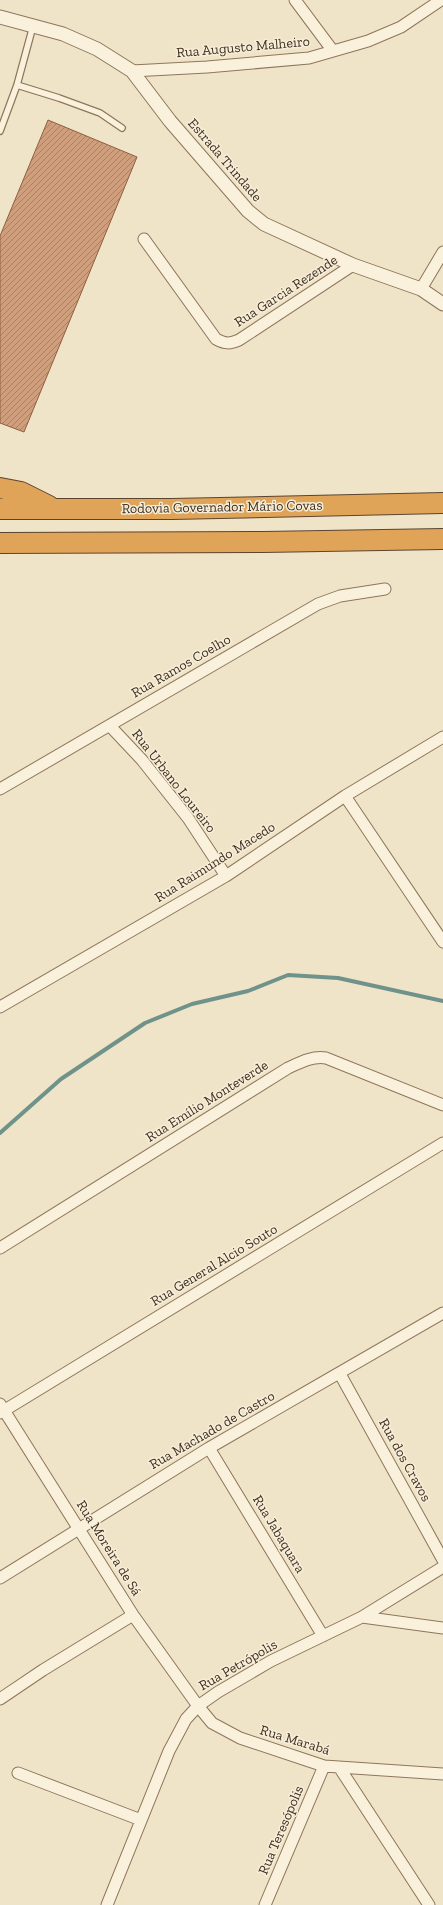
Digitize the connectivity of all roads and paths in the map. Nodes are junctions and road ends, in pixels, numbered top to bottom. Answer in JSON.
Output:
{"nodes":[{"id":1,"x":295,"y":0,"type":"edge"},
{"id":2,"x":441,"y":0,"type":"edge"},
{"id":3,"x":0,"y":17,"type":"edge"},
{"id":4,"x":33,"y":26,"type":"junction"},
{"id":5,"x":333,"y":51,"type":"junction"},
{"id":6,"x":132,"y":71,"type":"junction"},
{"id":7,"x":17,"y":85,"type":"junction"},
{"id":8,"x":122,"y":128,"type":"dead end"},
{"id":9,"x":0,"y":131,"type":"edge"},
{"id":10,"x":144,"y":239,"type":"dead end"},
{"id":11,"x":443,"y":252,"type":"edge"},
{"id":12,"x":353,"y":265,"type":"junction"},
{"id":13,"x":421,"y":289,"type":"junction"},
{"id":14,"x":443,"y":304,"type":"edge"},
{"id":15,"x":0,"y":488,"type":"edge"},
{"id":16,"x":443,"y":503,"type":"edge"},
{"id":17,"x":53,"y":508,"type":"junction"},
{"id":18,"x":0,"y":509,"type":"edge"},
{"id":19,"x":443,"y":539,"type":"edge"},
{"id":20,"x":0,"y":543,"type":"edge"},
{"id":21,"x":384,"y":589,"type":"dead end"},
{"id":22,"x":110,"y":726,"type":"junction"},
{"id":23,"x":443,"y":737,"type":"edge"},
{"id":24,"x":0,"y":789,"type":"edge"},
{"id":25,"x":345,"y":796,"type":"junction"},
{"id":26,"x":226,"y":876,"type":"junction"},
{"id":27,"x":443,"y":942,"type":"edge"},
{"id":28,"x":0,"y":1007,"type":"edge"},
{"id":29,"x":443,"y":1105,"type":"edge"},
{"id":30,"x":443,"y":1143,"type":"edge"},
{"id":31,"x":0,"y":1248,"type":"edge"},
{"id":32,"x":443,"y":1313,"type":"edge"},
{"id":33,"x":340,"y":1374,"type":"junction"},
{"id":34,"x":2,"y":1409,"type":"edge"},
{"id":35,"x":209,"y":1448,"type":"junction"},
{"id":36,"x":80,"y":1530,"type":"junction"},
{"id":37,"x":443,"y":1560,"type":"edge"},
{"id":38,"x":443,"y":1567,"type":"edge"},
{"id":39,"x":0,"y":1578,"type":"edge"},
{"id":40,"x":133,"y":1615,"type":"junction"},
{"id":41,"x":362,"y":1617,"type":"junction"},
{"id":42,"x":443,"y":1628,"type":"edge"},
{"id":43,"x":323,"y":1636,"type":"junction"},
{"id":44,"x":0,"y":1699,"type":"edge"},
{"id":45,"x":198,"y":1706,"type":"junction"},
{"id":46,"x":324,"y":1766,"type":"junction"},
{"id":47,"x":339,"y":1767,"type":"junction"},
{"id":48,"x":18,"y":1772,"type":"dead end"},
{"id":49,"x":443,"y":1774,"type":"edge"},
{"id":50,"x":141,"y":1820,"type":"junction"},
{"id":51,"x":107,"y":1905,"type":"edge"},
{"id":52,"x":265,"y":1905,"type":"edge"},
{"id":53,"x":429,"y":1905,"type":"edge"}],
"edges":[{"from":1,"to":5,"type":"street"},
{"from":2,"to":5,"type":"street","name":"Rua Augusto Malheiro"},
{"from":3,"to":4,"type":"street","name":"Estrada Trindade"},
{"from":4,"to":6,"type":"street","name":"Estrada Trindade"},
{"from":4,"to":7,"type":"lane"},
{"from":5,"to":6,"type":"street","name":"Rua Augusto Malheiro"},
{"from":6,"to":12,"type":"street","name":"Estrada Trindade"},
{"from":7,"to":8,"type":"lane"},
{"from":7,"to":9,"type":"lane"},
{"from":10,"to":12,"type":"street","name":"Rua Garcia Rezende"},
{"from":11,"to":13,"type":"street"},
{"from":12,"to":13,"type":"street","name":"Estrada Trindade"},
{"from":13,"to":14,"type":"street","name":"Estrada Trindade"},
{"from":15,"to":17,"type":"highway"},
{"from":16,"to":17,"type":"highway","name":"Rodovia Governador Mário Covas"},
{"from":17,"to":18,"type":"highway","name":"Rodovia Governador Mário Covas"},
{"from":19,"to":20,"type":"highway"},
{"from":21,"to":22,"type":"street","name":"Rua Ramos Coelho"},
{"from":22,"to":24,"type":"street","name":"Rua Ramos Coelho"},
{"from":22,"to":26,"type":"street","name":"Rua Urbano Loureiro"},
{"from":23,"to":25,"type":"street","name":"Rua Raimundo Macedo"},
{"from":25,"to":26,"type":"street","name":"Rua Raimundo Macedo"},
{"from":25,"to":27,"type":"street"},
{"from":26,"to":28,"type":"street","name":"Rua Raimundo Macedo"},
{"from":29,"to":31,"type":"street","name":"Rua Emílio Monteverde"},
{"from":30,"to":34,"type":"street","name":"Rua General Alcio Souto"},
{"from":32,"to":33,"type":"street","name":"Rua Machado de Castro"},
{"from":33,"to":35,"type":"street","name":"Rua Machado de Castro"},
{"from":33,"to":37,"type":"street","name":"Rua dos Cravos"},
{"from":34,"to":36,"type":"street","name":"Rua Moreira de Sá"},
{"from":35,"to":36,"type":"street","name":"Rua Machado de Castro"},
{"from":35,"to":43,"type":"street","name":"Rua Jabaquara"},
{"from":36,"to":39,"type":"street","name":"Rua Machado de Castro"},
{"from":36,"to":40,"type":"street","name":"Rua Moreira de Sá"},
{"from":38,"to":41,"type":"street","name":"Rua Petrópolis"},
{"from":40,"to":44,"type":"street"},
{"from":40,"to":45,"type":"street","name":"Rua Moreira de Sá"},
{"from":41,"to":42,"type":"street"},
{"from":41,"to":43,"type":"street","name":"Rua Petrópolis"},
{"from":43,"to":45,"type":"street","name":"Rua Petrópolis"},
{"from":45,"to":46,"type":"street","name":"Rua Marabá"},
{"from":45,"to":50,"type":"street","name":"Rua Petrópolis"},
{"from":46,"to":47,"type":"street","name":"Rua Marabá"},
{"from":46,"to":52,"type":"street","name":"Rua Teresópolis"},
{"from":47,"to":49,"type":"street","name":"Rua Marabá"},
{"from":47,"to":53,"type":"street"},
{"from":48,"to":50,"type":"street"},
{"from":50,"to":51,"type":"street","name":"Rua Petrópolis"}]}
